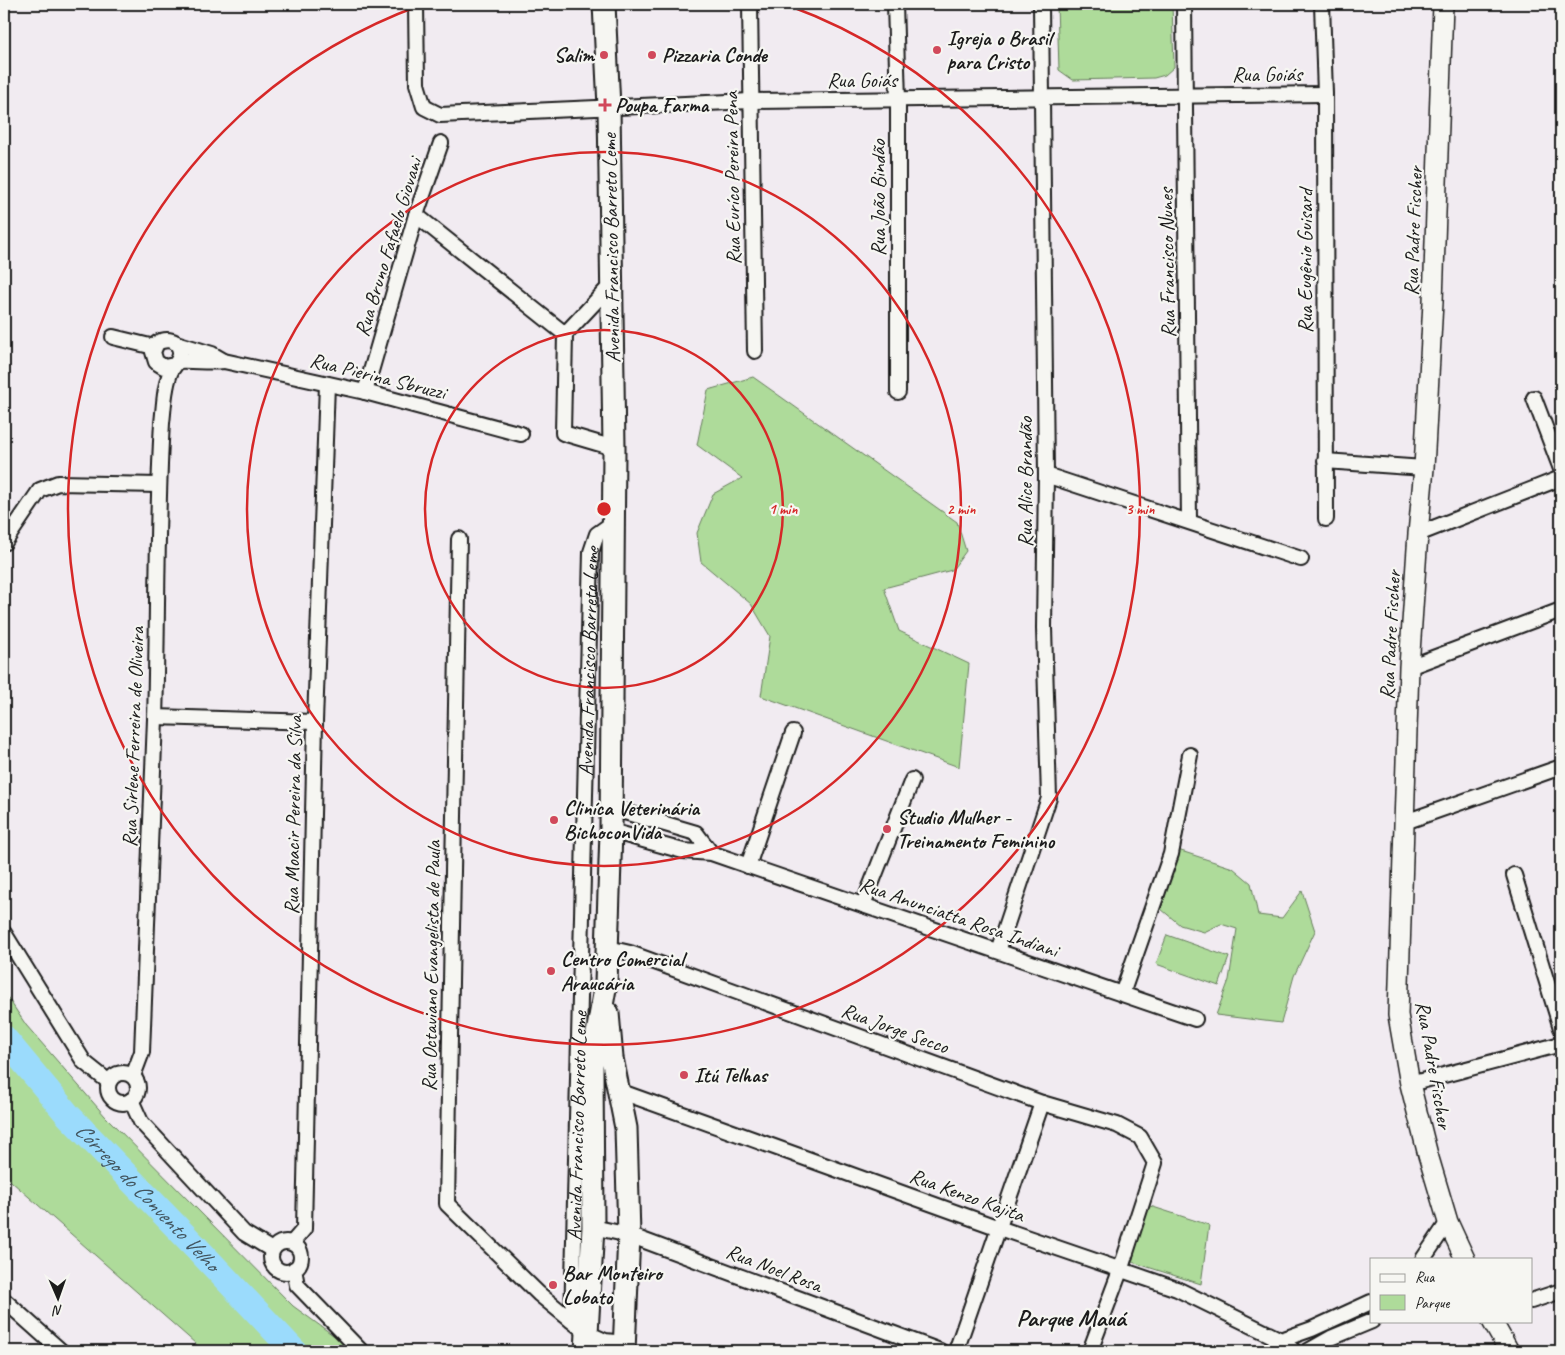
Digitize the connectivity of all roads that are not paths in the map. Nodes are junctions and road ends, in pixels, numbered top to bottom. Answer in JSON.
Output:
{"nodes":[{"id":1,"x":416,"y":4,"type":"edge"},
{"id":2,"x":604,"y":4,"type":"edge"},
{"id":3,"x":750,"y":4,"type":"edge"},
{"id":4,"x":895,"y":4,"type":"edge"},
{"id":5,"x":1041,"y":4,"type":"edge"},
{"id":6,"x":1184,"y":4,"type":"edge"},
{"id":7,"x":1322,"y":4,"type":"edge"},
{"id":8,"x":1443,"y":4,"type":"edge"},
{"id":9,"x":1185,"y":94,"type":"junction"},
{"id":10,"x":1325,"y":94,"type":"junction"},
{"id":11,"x":1041,"y":98,"type":"junction"},
{"id":12,"x":898,"y":100,"type":"junction"},
{"id":13,"x":751,"y":101,"type":"junction"},
{"id":14,"x":609,"y":108,"type":"junction"},
{"id":15,"x":441,"y":143,"type":"dead end"},
{"id":16,"x":416,"y":215,"type":"junction"},
{"id":17,"x":611,"y":285,"type":"junction"},
{"id":18,"x":565,"y":334,"type":"junction"},
{"id":19,"x":113,"y":337,"type":"dead end"},
{"id":20,"x":176,"y":343,"type":"junction"},
{"id":21,"x":154,"y":347,"type":"junction"},
{"id":22,"x":755,"y":351,"type":"dead end"},
{"id":23,"x":224,"y":361,"type":"junction"},
{"id":24,"x":176,"y":363,"type":"junction"},
{"id":25,"x":159,"y":365,"type":"junction"},
{"id":26,"x":327,"y":384,"type":"junction"},
{"id":27,"x":365,"y":392,"type":"junction"},
{"id":28,"x":898,"y":392,"type":"dead end"},
{"id":29,"x":164,"y":397,"type":"junction"},
{"id":30,"x":1534,"y":398,"type":"dead end"},
{"id":31,"x":521,"y":434,"type":"dead end"},
{"id":32,"x":614,"y":448,"type":"junction"},
{"id":33,"x":1324,"y":461,"type":"junction"},
{"id":34,"x":1424,"y":468,"type":"junction"},
{"id":35,"x":1561,"y":469,"type":"edge"},
{"id":36,"x":1046,"y":474,"type":"junction"},
{"id":37,"x":1561,"y":478,"type":"edge"},
{"id":38,"x":158,"y":485,"type":"junction"},
{"id":39,"x":1326,"y":519,"type":"dead end"},
{"id":40,"x":1189,"y":521,"type":"junction"},
{"id":41,"x":614,"y":522,"type":"junction"},
{"id":42,"x":1418,"y":534,"type":"junction"},
{"id":43,"x":459,"y":538,"type":"dead end"},
{"id":44,"x":4,"y":543,"type":"edge"},
{"id":45,"x":1301,"y":559,"type":"dead end"},
{"id":46,"x":1561,"y":610,"type":"edge"},
{"id":47,"x":1409,"y":667,"type":"junction"},
{"id":48,"x":155,"y":717,"type":"junction"},
{"id":49,"x":315,"y":722,"type":"junction"},
{"id":50,"x":793,"y":733,"type":"dead end"},
{"id":51,"x":1190,"y":755,"type":"dead end"},
{"id":52,"x":1561,"y":767,"type":"edge"},
{"id":53,"x":912,"y":780,"type":"dead end"},
{"id":54,"x":611,"y":808,"type":"junction"},
{"id":55,"x":1405,"y":822,"type":"junction"},
{"id":56,"x":611,"y":831,"type":"junction"},
{"id":57,"x":711,"y":853,"type":"junction"},
{"id":58,"x":748,"y":866,"type":"junction"},
{"id":59,"x":1514,"y":875,"type":"dead end"},
{"id":60,"x":863,"y":905,"type":"junction"},
{"id":61,"x":4,"y":933,"type":"edge"},
{"id":62,"x":608,"y":948,"type":"junction"},
{"id":63,"x":998,"y":952,"type":"junction"},
{"id":64,"x":606,"y":983,"type":"junction"},
{"id":65,"x":1122,"y":994,"type":"junction"},
{"id":66,"x":1195,"y":1019,"type":"dead end"},
{"id":67,"x":1561,"y":1028,"type":"edge"},
{"id":68,"x":1561,"y":1044,"type":"edge"},
{"id":69,"x":133,"y":1076,"type":"junction"},
{"id":70,"x":109,"y":1082,"type":"junction"},
{"id":71,"x":1410,"y":1084,"type":"junction"},
{"id":72,"x":619,"y":1091,"type":"junction"},
{"id":73,"x":132,"y":1100,"type":"junction"},
{"id":74,"x":1042,"y":1103,"type":"junction"},
{"id":75,"x":1448,"y":1222,"type":"junction"},
{"id":76,"x":593,"y":1227,"type":"junction"},
{"id":77,"x":999,"y":1228,"type":"junction"},
{"id":78,"x":629,"y":1235,"type":"junction"},
{"id":79,"x":292,"y":1243,"type":"junction"},
{"id":80,"x":272,"y":1250,"type":"junction"},
{"id":81,"x":1424,"y":1258,"type":"edge"},
{"id":82,"x":1465,"y":1258,"type":"edge"},
{"id":83,"x":294,"y":1269,"type":"junction"},
{"id":84,"x":1120,"y":1271,"type":"junction"},
{"id":85,"x":1561,"y":1291,"type":"edge"},
{"id":86,"x":4,"y":1300,"type":"edge"},
{"id":87,"x":1532,"y":1301,"type":"edge"},
{"id":88,"x":1370,"y":1302,"type":"edge"},
{"id":89,"x":1370,"y":1322,"type":"edge"},
{"id":90,"x":1493,"y":1322,"type":"edge"},
{"id":91,"x":585,"y":1339,"type":"edge"},
{"id":92,"x":1281,"y":1340,"type":"junction"},
{"id":93,"x":624,"y":1347,"type":"edge"},
{"id":94,"x":60,"y":1351,"type":"edge"},
{"id":95,"x":361,"y":1351,"type":"edge"},
{"id":96,"x":940,"y":1351,"type":"edge"},
{"id":97,"x":956,"y":1351,"type":"edge"},
{"id":98,"x":1090,"y":1351,"type":"edge"},
{"id":99,"x":1270,"y":1351,"type":"edge"},
{"id":100,"x":1294,"y":1351,"type":"edge"},
{"id":101,"x":1308,"y":1351,"type":"edge"},
{"id":102,"x":1509,"y":1351,"type":"edge"}],
"edges":[{"from":1,"to":14,"type":"street","name":"Rua Goiás"},
{"from":2,"to":14,"type":"main road","name":"Avenida Francisco Barreto Leme"},
{"from":3,"to":13,"type":"street","name":"Rua Euríco Pereira Pena"},
{"from":4,"to":12,"type":"street","name":"Rua João Bindão"},
{"from":5,"to":11,"type":"street","name":"Rua Alice Brandão"},
{"from":6,"to":9,"type":"street","name":"Rua Francisco Nunes"},
{"from":7,"to":10,"type":"street","name":"Rua Eugênio Guisard"},
{"from":8,"to":34,"type":"main road","name":"Rua Padre Fischer"},
{"from":9,"to":10,"type":"street","name":"Rua Goiás"},
{"from":9,"to":11,"type":"street","name":"Rua Goiás"},
{"from":9,"to":40,"type":"street","name":"Rua Francisco Nunes"},
{"from":10,"to":33,"type":"street","name":"Rua Eugênio Guisard"},
{"from":11,"to":12,"type":"street","name":"Rua Goiás"},
{"from":11,"to":36,"type":"street","name":"Rua Alice Brandão"},
{"from":12,"to":13,"type":"street","name":"Rua Goiás"},
{"from":12,"to":28,"type":"street","name":"Rua João Bindão"},
{"from":13,"to":14,"type":"street","name":"Rua Goiás"},
{"from":13,"to":22,"type":"street","name":"Rua Euríco Pereira Pena"},
{"from":14,"to":17,"type":"main road","name":"Avenida Francisco Barreto Leme"},
{"from":15,"to":16,"type":"street","name":"Rua Bruno Fafaelo Giovani"},
{"from":16,"to":18,"type":"street"},
{"from":16,"to":27,"type":"street","name":"Rua Bruno Fafaelo Giovani"},
{"from":17,"to":18,"type":"street"},
{"from":17,"to":32,"type":"main road","name":"Avenida Francisco Barreto Leme"},
{"from":18,"to":32,"type":"street"},
{"from":19,"to":21,"type":"street"},
{"from":20,"to":21,"type":"street"},
{"from":20,"to":23,"type":"street","name":"Rua Pierina Sbruzzi"},
{"from":20,"to":24,"type":"street"},
{"from":21,"to":25,"type":"street"},
{"from":23,"to":24,"type":"street","name":"Rua Pierina Sbruzzi"},
{"from":23,"to":26,"type":"street","name":"Rua Pierina Sbruzzi"},
{"from":24,"to":25,"type":"street"},
{"from":24,"to":29,"type":"street","name":"Rua Sirlene Ferreira de Oliveira"},
{"from":25,"to":29,"type":"street","name":"Rua Sirlene Ferreira de Oliveira"},
{"from":26,"to":27,"type":"street","name":"Rua Pierina Sbruzzi"},
{"from":26,"to":49,"type":"street","name":"Rua Moacir Pereira da Silva"},
{"from":27,"to":31,"type":"street","name":"Rua Pierina Sbruzzi"},
{"from":29,"to":38,"type":"street","name":"Rua Sirlene Ferreira de Oliveira"},
{"from":30,"to":35,"type":"street"},
{"from":32,"to":41,"type":"main road","name":"Avenida Francisco Barreto Leme"},
{"from":33,"to":34,"type":"street"},
{"from":33,"to":39,"type":"street","name":"Rua Eugênio Guisard"},
{"from":34,"to":42,"type":"main road","name":"Rua Padre Fischer"},
{"from":36,"to":40,"type":"street"},
{"from":36,"to":63,"type":"street","name":"Rua Alice Brandão"},
{"from":37,"to":42,"type":"street"},
{"from":38,"to":44,"type":"street"},
{"from":38,"to":48,"type":"street","name":"Rua Sirlene Ferreira de Oliveira"},
{"from":40,"to":45,"type":"street"},
{"from":41,"to":54,"type":"main road","name":"Avenida Francisco Barreto Leme"},
{"from":41,"to":91,"type":"street","name":"Avenida Francisco Barreto Leme"},
{"from":42,"to":47,"type":"main road","name":"Rua Padre Fischer"},
{"from":43,"to":91,"type":"street","name":"Rua Octaviano Evangelista de Paula"},
{"from":46,"to":47,"type":"street"},
{"from":47,"to":55,"type":"main road","name":"Rua Padre Fischer"},
{"from":48,"to":49,"type":"street"},
{"from":48,"to":69,"type":"street","name":"Rua Sirlene Ferreira de Oliveira"},
{"from":49,"to":79,"type":"street","name":"Rua Moacir Pereira da Silva"},
{"from":50,"to":58,"type":"street"},
{"from":51,"to":65,"type":"street"},
{"from":52,"to":55,"type":"street"},
{"from":53,"to":60,"type":"street"},
{"from":54,"to":56,"type":"main road","name":"Avenida Francisco Barreto Leme"},
{"from":54,"to":57,"type":"street"},
{"from":55,"to":71,"type":"main road","name":"Rua Padre Fischer"},
{"from":56,"to":57,"type":"street","name":"Rua Anunciatta Rosa Indiani"},
{"from":56,"to":62,"type":"main road","name":"Avenida Francisco Barreto Leme"},
{"from":57,"to":58,"type":"street","name":"Rua Anunciatta Rosa Indiani"},
{"from":58,"to":60,"type":"street","name":"Rua Anunciatta Rosa Indiani"},
{"from":59,"to":67,"type":"street"},
{"from":60,"to":63,"type":"street","name":"Rua Anunciatta Rosa Indiani"},
{"from":61,"to":70,"type":"street"},
{"from":62,"to":64,"type":"main road","name":"Avenida Francisco Barreto Leme"},
{"from":62,"to":74,"type":"street","name":"Rua Jorge Secco"},
{"from":63,"to":65,"type":"street","name":"Rua Anunciatta Rosa Indiani"},
{"from":64,"to":72,"type":"main road","name":"Avenida Francisco Barreto Leme"},
{"from":64,"to":76,"type":"main road","name":"Avenida Francisco Barreto Leme"},
{"from":65,"to":66,"type":"street","name":"Rua Anunciatta Rosa Indiani"},
{"from":68,"to":71,"type":"street"},
{"from":69,"to":70,"type":"street"},
{"from":69,"to":73,"type":"street"},
{"from":70,"to":73,"type":"street"},
{"from":71,"to":75,"type":"main road","name":"Rua Padre Fischer"},
{"from":72,"to":77,"type":"street","name":"Rua Kenzo Kajita"},
{"from":72,"to":78,"type":"main road","name":"Avenida Francisco Barreto Leme"},
{"from":73,"to":80,"type":"street"},
{"from":74,"to":77,"type":"street"},
{"from":74,"to":84,"type":"street","name":"Rua Jorge Secco"},
{"from":75,"to":81,"type":"street"},
{"from":75,"to":82,"type":"main road","name":"Rua Padre Fischer"},
{"from":76,"to":78,"type":"street","name":"Rua Noel Rosa"},
{"from":76,"to":91,"type":"main road","name":"Avenida Francisco Barreto Leme"},
{"from":77,"to":84,"type":"street","name":"Rua Kenzo Kajita"},
{"from":77,"to":97,"type":"street"},
{"from":78,"to":93,"type":"main road","name":"Avenida Francisco Barreto Leme"},
{"from":78,"to":96,"type":"street","name":"Rua Noel Rosa"},
{"from":79,"to":80,"type":"street"},
{"from":79,"to":83,"type":"street"},
{"from":80,"to":83,"type":"street"},
{"from":83,"to":95,"type":"street"},
{"from":84,"to":92,"type":"street","name":"Rua Kenzo Kajita"},
{"from":84,"to":98,"type":"street"},
{"from":85,"to":87,"type":"street"},
{"from":86,"to":94,"type":"street"},
{"from":88,"to":92,"type":"street"},
{"from":89,"to":101,"type":"street"},
{"from":90,"to":102,"type":"main road"},
{"from":91,"to":93,"type":"street","name":"Rua Octaviano Evangelista de Paula"},
{"from":92,"to":99,"type":"street"},
{"from":92,"to":100,"type":"street","name":"Rua Kenzo Kajita"}]}
